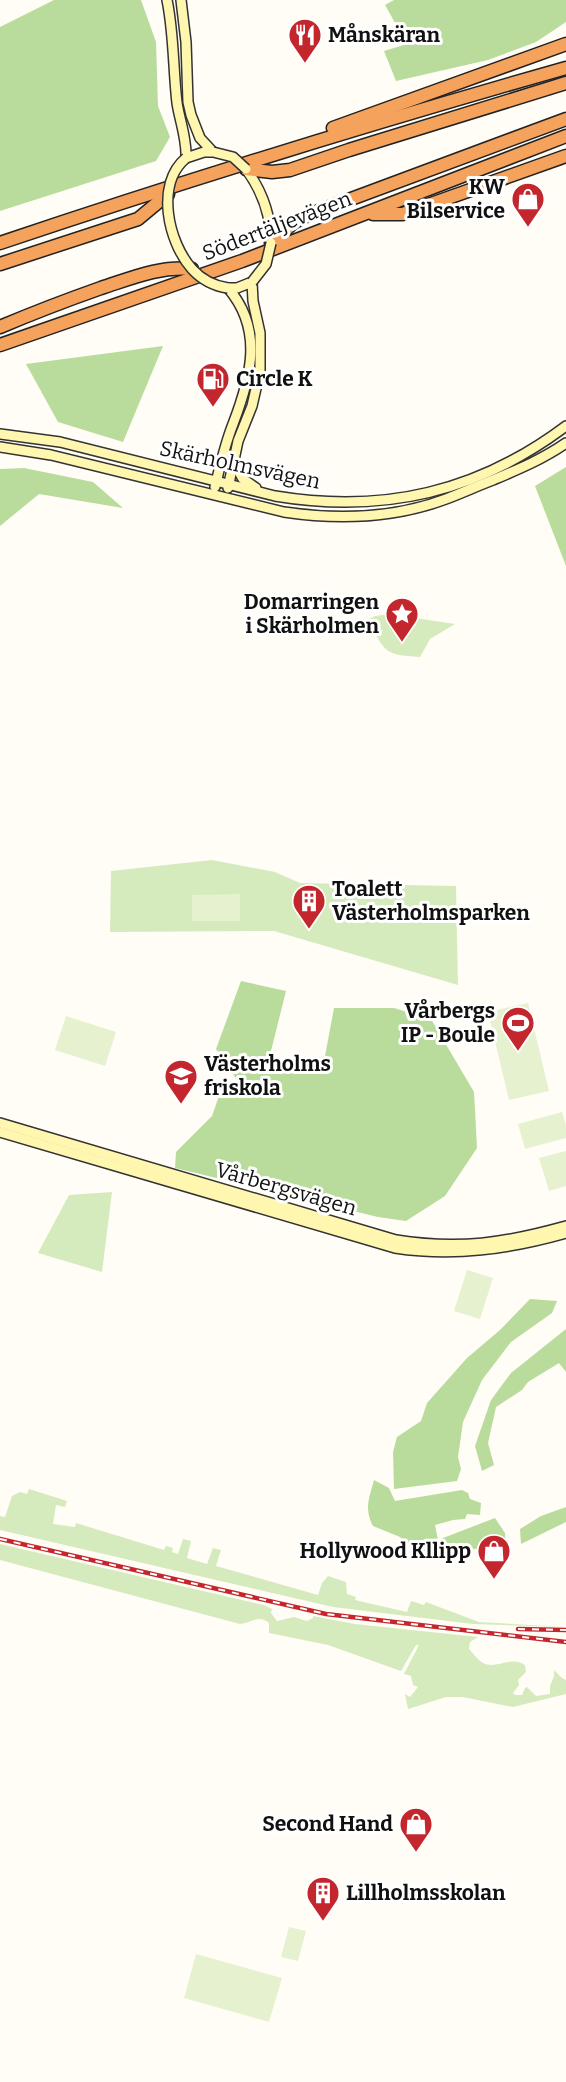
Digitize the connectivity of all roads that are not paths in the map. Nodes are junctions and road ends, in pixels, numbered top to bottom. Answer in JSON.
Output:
{"nodes":[{"id":1,"x":167,"y":0,"type":"edge"},
{"id":2,"x":181,"y":0,"type":"edge"},
{"id":3,"x":566,"y":45,"type":"edge"},
{"id":4,"x":566,"y":68,"type":"edge"},
{"id":5,"x":566,"y":83,"type":"edge"},
{"id":6,"x":566,"y":119,"type":"edge"},
{"id":7,"x":566,"y":136,"type":"edge"},
{"id":8,"x":211,"y":149,"type":"junction"},
{"id":9,"x":186,"y":156,"type":"junction"},
{"id":10,"x":566,"y":156,"type":"edge"},
{"id":11,"x":263,"y":158,"type":"junction"},
{"id":12,"x":246,"y":169,"type":"junction"},
{"id":13,"x":168,"y":194,"type":"junction"},
{"id":14,"x":366,"y":214,"type":"junction"},
{"id":15,"x":0,"y":243,"type":"edge"},
{"id":16,"x":271,"y":243,"type":"junction"},
{"id":17,"x":0,"y":264,"type":"edge"},
{"id":18,"x":192,"y":269,"type":"junction"},
{"id":19,"x":252,"y":282,"type":"junction"},
{"id":20,"x":228,"y":288,"type":"junction"},
{"id":21,"x":0,"y":327,"type":"edge"},
{"id":22,"x":0,"y":345,"type":"edge"},
{"id":23,"x":566,"y":426,"type":"edge"},
{"id":24,"x":0,"y":434,"type":"edge"},
{"id":25,"x":566,"y":443,"type":"edge"},
{"id":26,"x":0,"y":447,"type":"edge"},
{"id":27,"x":513,"y":460,"type":"junction"},
{"id":28,"x":233,"y":461,"type":"junction"},
{"id":29,"x":518,"y":470,"type":"junction"},
{"id":30,"x":217,"y":481,"type":"junction"},
{"id":31,"x":228,"y":484,"type":"junction"},
{"id":32,"x":213,"y":495,"type":"junction"},
{"id":33,"x":275,"y":496,"type":"junction"},
{"id":34,"x":225,"y":497,"type":"junction"},
{"id":35,"x":0,"y":1123,"type":"edge"},
{"id":36,"x":0,"y":1132,"type":"edge"},
{"id":37,"x":566,"y":1226,"type":"edge"},
{"id":38,"x":566,"y":1233,"type":"edge"}],
"edges":[{"from":1,"to":9,"type":"street"},
{"from":2,"to":8,"type":"street"},
{"from":3,"to":11,"type":"highway"},
{"from":4,"to":11,"type":"highway"},
{"from":5,"to":12,"type":"highway"},
{"from":6,"to":16,"type":"highway"},
{"from":7,"to":14,"type":"highway","name":"Södertäljevägen"},
{"from":8,"to":9,"type":"street"},
{"from":8,"to":12,"type":"street","bridge":true},
{"from":9,"to":13,"type":"street","bridge":true},
{"from":10,"to":14,"type":"highway"},
{"from":11,"to":15,"type":"highway"},
{"from":12,"to":16,"type":"street"},
{"from":13,"to":17,"type":"highway"},
{"from":13,"to":18,"type":"street","bridge":true},
{"from":14,"to":22,"type":"highway","name":"Södertäljevägen"},
{"from":16,"to":19,"type":"street","bridge":true},
{"from":18,"to":20,"type":"street","bridge":true},
{"from":18,"to":21,"type":"highway"},
{"from":19,"to":20,"type":"street"},
{"from":19,"to":28,"type":"street"},
{"from":20,"to":30,"type":"street"},
{"from":23,"to":27,"type":"street","name":"Skärholmsvägen"},
{"from":24,"to":30,"type":"street","name":"Skärholmsvägen"},
{"from":25,"to":29,"type":"street","name":"Skärholmsvägen"},
{"from":26,"to":32,"type":"street","name":"Skärholmsvägen"},
{"from":27,"to":29,"type":"street"},
{"from":27,"to":33,"type":"street","name":"Skärholmsvägen"},
{"from":28,"to":31,"type":"street"},
{"from":28,"to":33,"type":"street"},
{"from":29,"to":34,"type":"street","name":"Skärholmsvägen"},
{"from":30,"to":31,"type":"street","name":"Skärholmsvägen"},
{"from":30,"to":32,"type":"street"},
{"from":31,"to":33,"type":"street","name":"Skärholmsvägen"},
{"from":31,"to":34,"type":"street"},
{"from":32,"to":34,"type":"street","name":"Skärholmsvägen"},
{"from":35,"to":37,"type":"street","name":"Vårbergsvägen"},
{"from":36,"to":38,"type":"street","name":"Vårbergsvägen"}]}
